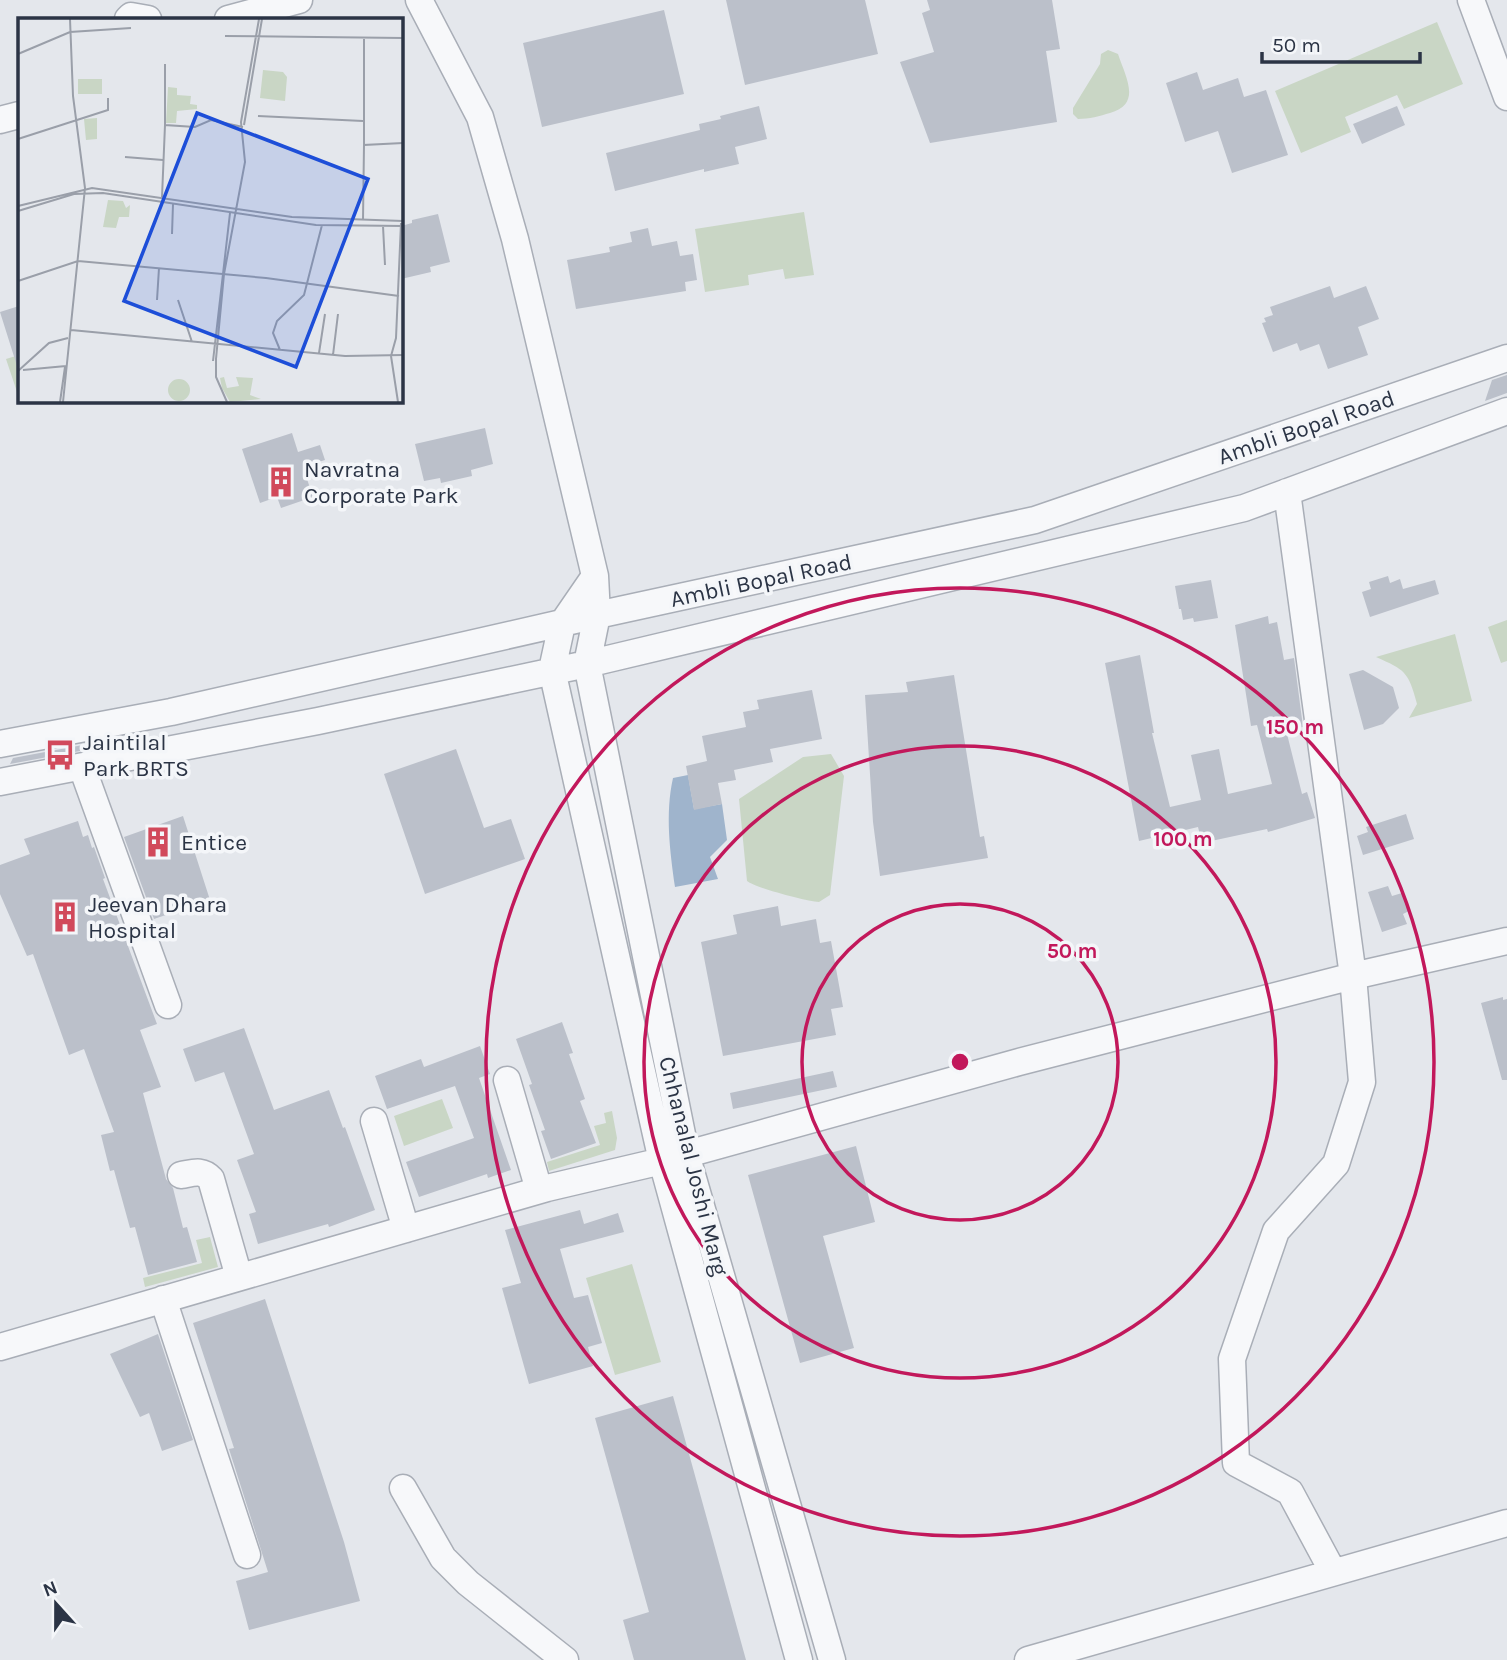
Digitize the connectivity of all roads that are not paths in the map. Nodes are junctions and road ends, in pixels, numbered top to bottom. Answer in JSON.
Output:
{"nodes":[{"id":1,"x":299,"y":0,"type":"edge"},
{"id":2,"x":419,"y":0,"type":"edge"},
{"id":3,"x":1471,"y":0,"type":"edge"},
{"id":4,"x":232,"y":18,"type":"edge"},
{"id":5,"x":1507,"y":97,"type":"edge"},
{"id":6,"x":18,"y":115,"type":"edge"},
{"id":7,"x":0,"y":120,"type":"edge"},
{"id":8,"x":1507,"y":358,"type":"edge"},
{"id":9,"x":1507,"y":411,"type":"edge"},
{"id":10,"x":1287,"y":492,"type":"junction"},
{"id":11,"x":595,"y":576,"type":"junction"},
{"id":12,"x":597,"y":615,"type":"junction"},
{"id":13,"x":562,"y":624,"type":"junction"},
{"id":14,"x":587,"y":664,"type":"junction"},
{"id":15,"x":552,"y":670,"type":"junction"},
{"id":16,"x":0,"y":744,"type":"edge"},
{"id":17,"x":82,"y":767,"type":"junction"},
{"id":18,"x":0,"y":782,"type":"edge"},
{"id":19,"x":1507,"y":941,"type":"edge"},
{"id":20,"x":1353,"y":976,"type":"junction"},
{"id":21,"x":168,"y":1005,"type":"dead end"},
{"id":22,"x":507,"y":1080,"type":"dead end"},
{"id":23,"x":374,"y":1121,"type":"dead end"},
{"id":24,"x":674,"y":1157,"type":"junction"},
{"id":25,"x":181,"y":1175,"type":"dead end"},
{"id":26,"x":539,"y":1190,"type":"junction"},
{"id":27,"x":405,"y":1229,"type":"junction"},
{"id":28,"x":239,"y":1277,"type":"junction"},
{"id":29,"x":163,"y":1299,"type":"junction"},
{"id":30,"x":0,"y":1347,"type":"edge"},
{"id":31,"x":403,"y":1488,"type":"dead end"},
{"id":32,"x":1507,"y":1523,"type":"edge"},
{"id":33,"x":247,"y":1555,"type":"dead end"},
{"id":34,"x":1333,"y":1572,"type":"junction"},
{"id":35,"x":565,"y":1660,"type":"edge"},
{"id":36,"x":799,"y":1660,"type":"edge"},
{"id":37,"x":832,"y":1660,"type":"edge"},
{"id":38,"x":1028,"y":1660,"type":"edge"}],
"edges":[{"from":1,"to":4,"type":"street"},
{"from":2,"to":11,"type":"street"},
{"from":3,"to":5,"type":"street"},
{"from":6,"to":7,"type":"street"},
{"from":8,"to":12,"type":"street","name":"Ambli Bopal Road"},
{"from":9,"to":10,"type":"street","name":"Ambli Bopal Road"},
{"from":10,"to":14,"type":"street","name":"Ambli Bopal Road"},
{"from":10,"to":20,"type":"street"},
{"from":11,"to":12,"type":"street"},
{"from":11,"to":13,"type":"street"},
{"from":12,"to":13,"type":"street","name":"Ambli Bopal Road"},
{"from":12,"to":14,"type":"street"},
{"from":13,"to":15,"type":"street"},
{"from":13,"to":16,"type":"street","name":"Ambli Bopal Road"},
{"from":14,"to":15,"type":"street","name":"Ambli Bopal Road"},
{"from":14,"to":24,"type":"street","name":"Chhanalal Joshi Marg"},
{"from":15,"to":17,"type":"street","name":"Ambli Bopal Road"},
{"from":15,"to":24,"type":"street","name":"Chhanalal Joshi Marg"},
{"from":17,"to":18,"type":"street","name":"Ambli Bopal Road"},
{"from":17,"to":21,"type":"street"},
{"from":19,"to":20,"type":"street"},
{"from":20,"to":24,"type":"street"},
{"from":20,"to":34,"type":"street"},
{"from":22,"to":26,"type":"street"},
{"from":23,"to":27,"type":"street"},
{"from":24,"to":26,"type":"street"},
{"from":24,"to":36,"type":"street","name":"Chhanalal Joshi Marg"},
{"from":24,"to":37,"type":"street","name":"Chhanalal Joshi Marg"},
{"from":25,"to":28,"type":"street"},
{"from":26,"to":27,"type":"street"},
{"from":27,"to":28,"type":"street"},
{"from":28,"to":29,"type":"street"},
{"from":29,"to":30,"type":"street"},
{"from":29,"to":33,"type":"street"},
{"from":31,"to":35,"type":"street"},
{"from":32,"to":34,"type":"street"},
{"from":34,"to":38,"type":"street"}]}
